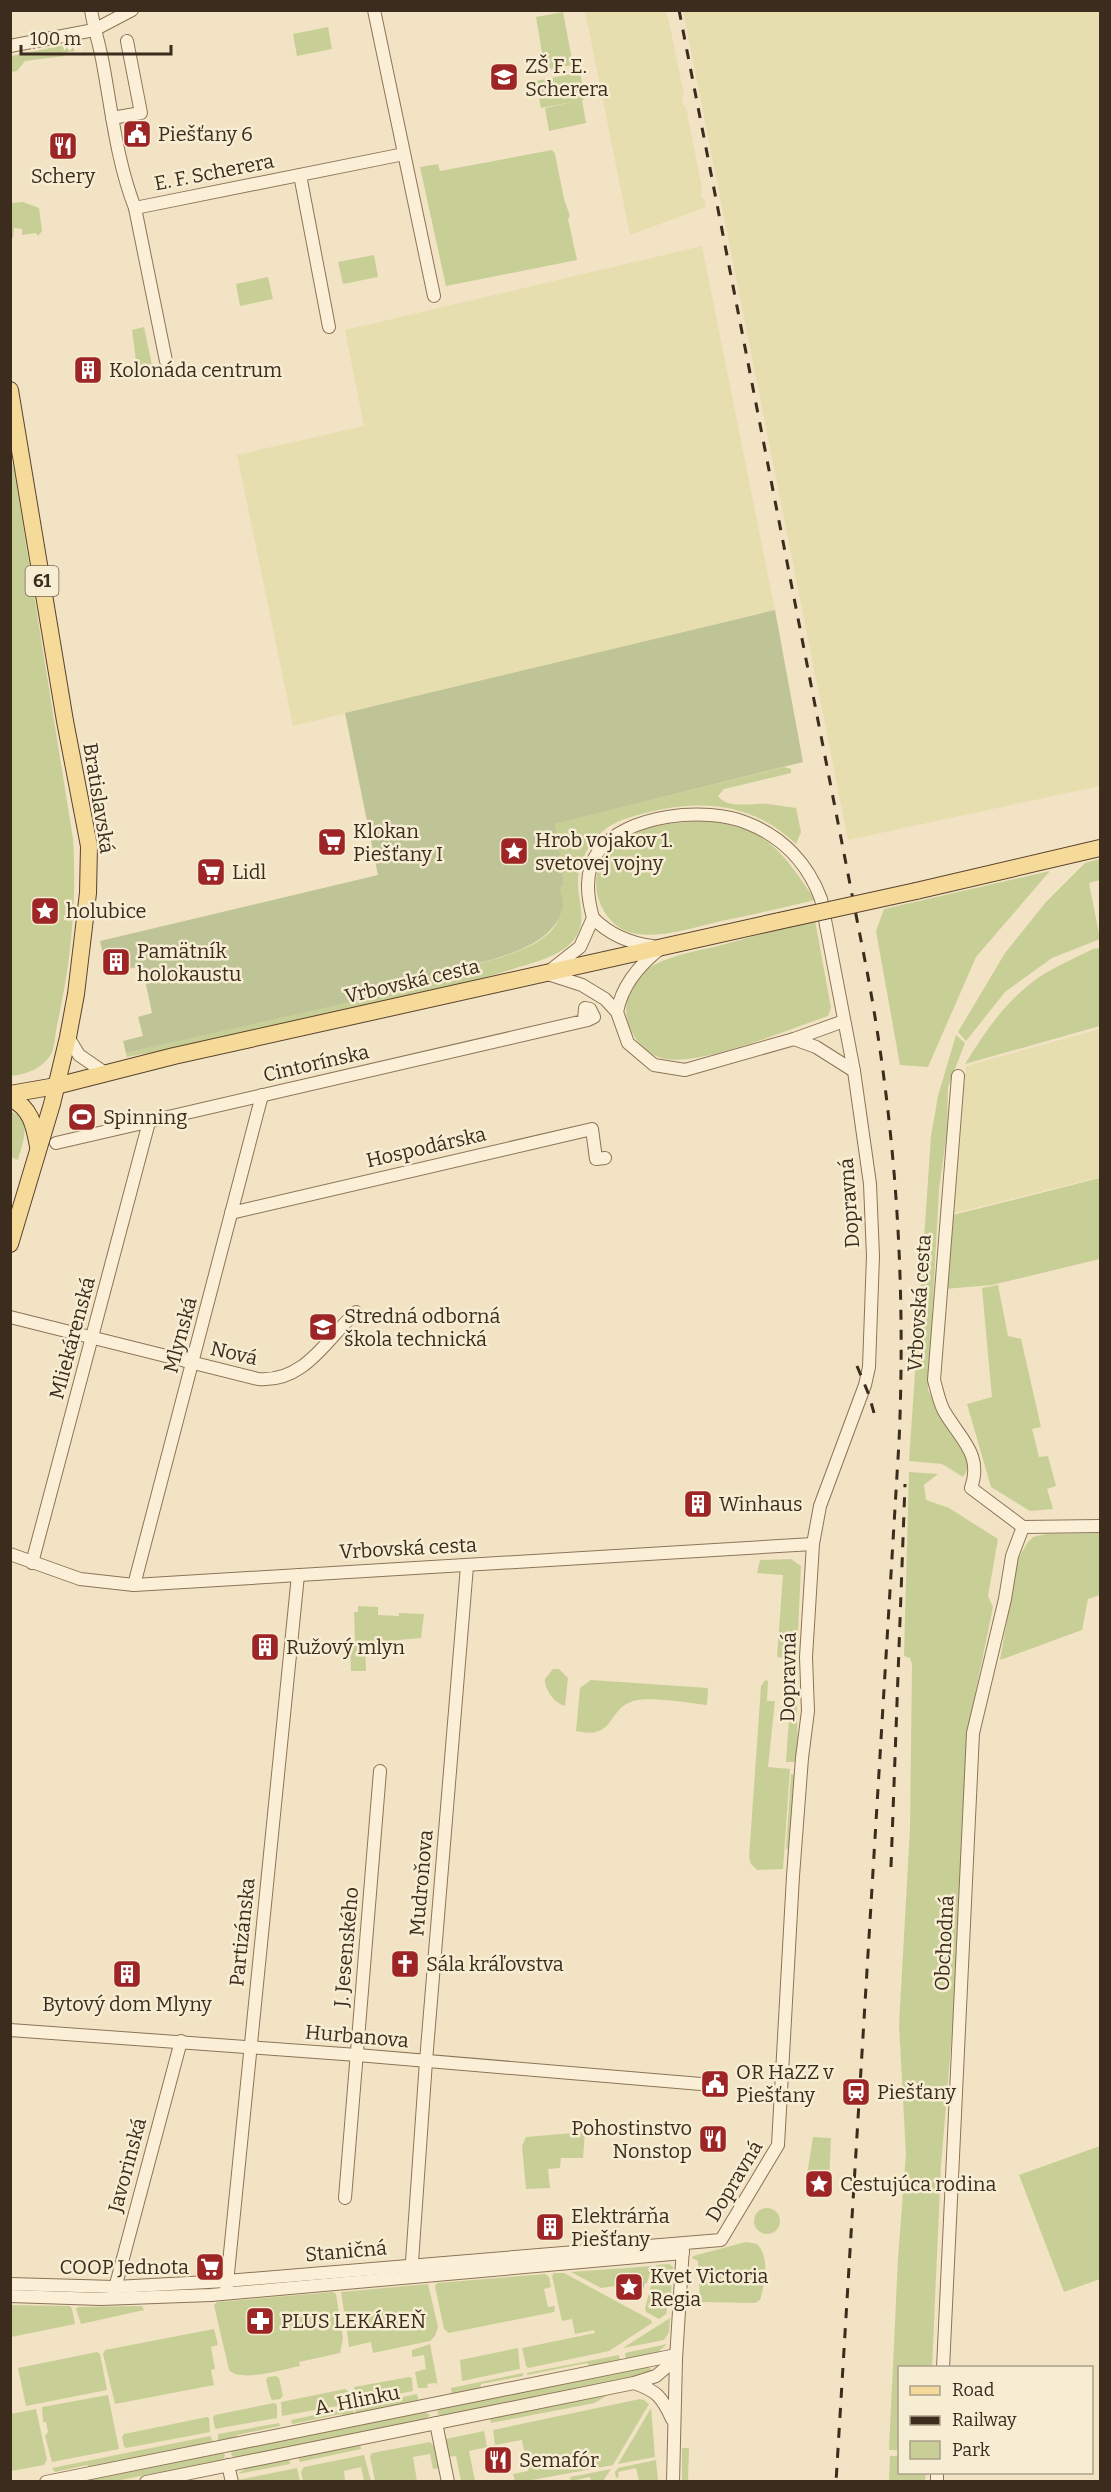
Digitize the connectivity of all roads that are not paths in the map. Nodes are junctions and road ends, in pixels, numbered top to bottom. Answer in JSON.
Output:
{"nodes":[{"id":1,"x":91,"y":10,"type":"edge"},
{"id":2,"x":132,"y":10,"type":"edge"},
{"id":3,"x":374,"y":10,"type":"edge"},
{"id":4,"x":94,"y":30,"type":"junction"},
{"id":5,"x":127,"y":41,"type":"dead end"},
{"id":6,"x":10,"y":46,"type":"edge"},
{"id":7,"x":112,"y":118,"type":"junction"},
{"id":8,"x":404,"y":154,"type":"junction"},
{"id":9,"x":300,"y":175,"type":"junction"},
{"id":10,"x":135,"y":208,"type":"junction"},
{"id":11,"x":434,"y":296,"type":"dead end"},
{"id":12,"x":329,"y":327,"type":"dead end"},
{"id":13,"x":166,"y":361,"type":"dead end"},
{"id":14,"x":10,"y":390,"type":"edge"},
{"id":15,"x":15,"y":441,"type":"edge"},
{"id":16,"x":1101,"y":849,"type":"edge"},
{"id":17,"x":593,"y":918,"type":"junction"},
{"id":18,"x":662,"y":947,"type":"junction"},
{"id":19,"x":546,"y":974,"type":"junction"},
{"id":20,"x":617,"y":1012,"type":"junction"},
{"id":21,"x":584,"y":1021,"type":"dead end"},
{"id":22,"x":844,"y":1021,"type":"junction"},
{"id":23,"x":68,"y":1037,"type":"junction"},
{"id":24,"x":794,"y":1039,"type":"junction"},
{"id":25,"x":854,"y":1071,"type":"junction"},
{"id":26,"x":105,"y":1073,"type":"junction"},
{"id":27,"x":958,"y":1076,"type":"dead end"},
{"id":28,"x":56,"y":1086,"type":"junction"},
{"id":29,"x":262,"y":1095,"type":"junction"},
{"id":30,"x":10,"y":1096,"type":"edge"},
{"id":31,"x":149,"y":1122,"type":"junction"},
{"id":32,"x":56,"y":1143,"type":"dead end"},
{"id":33,"x":38,"y":1146,"type":"junction"},
{"id":34,"x":605,"y":1158,"type":"dead end"},
{"id":35,"x":231,"y":1213,"type":"junction"},
{"id":36,"x":10,"y":1244,"type":"edge"},
{"id":37,"x":356,"y":1312,"type":"dead end"},
{"id":38,"x":10,"y":1317,"type":"edge"},
{"id":39,"x":93,"y":1338,"type":"junction"},
{"id":40,"x":193,"y":1363,"type":"junction"},
{"id":41,"x":1101,"y":1526,"type":"edge"},
{"id":42,"x":1023,"y":1527,"type":"junction"},
{"id":43,"x":813,"y":1544,"type":"junction"},
{"id":44,"x":10,"y":1554,"type":"edge"},
{"id":45,"x":32,"y":1563,"type":"junction"},
{"id":46,"x":467,"y":1566,"type":"junction"},
{"id":47,"x":298,"y":1575,"type":"junction"},
{"id":48,"x":134,"y":1585,"type":"junction"},
{"id":49,"x":380,"y":1771,"type":"dead end"},
{"id":50,"x":10,"y":2030,"type":"edge"},
{"id":51,"x":181,"y":2042,"type":"junction"},
{"id":52,"x":250,"y":2047,"type":"junction"},
{"id":53,"x":357,"y":2055,"type":"junction"},
{"id":54,"x":426,"y":2061,"type":"junction"},
{"id":55,"x":701,"y":2084,"type":"dead end"},
{"id":56,"x":345,"y":2198,"type":"dead end"},
{"id":57,"x":683,"y":2248,"type":"junction"},
{"id":58,"x":411,"y":2270,"type":"junction"},
{"id":59,"x":10,"y":2284,"type":"edge"},
{"id":60,"x":226,"y":2287,"type":"junction"},
{"id":61,"x":114,"y":2293,"type":"junction"},
{"id":62,"x":10,"y":2296,"type":"edge"},
{"id":63,"x":676,"y":2357,"type":"junction"},
{"id":64,"x":943,"y":2366,"type":"edge"},
{"id":65,"x":634,"y":2383,"type":"junction"},
{"id":66,"x":674,"y":2422,"type":"junction"},
{"id":67,"x":436,"y":2423,"type":"junction"},
{"id":68,"x":228,"y":2465,"type":"junction"},
{"id":69,"x":46,"y":2481,"type":"edge"},
{"id":70,"x":146,"y":2481,"type":"edge"},
{"id":71,"x":232,"y":2481,"type":"edge"},
{"id":72,"x":448,"y":2481,"type":"edge"},
{"id":73,"x":673,"y":2481,"type":"edge"}],
"edges":[{"from":1,"to":4,"type":"street","name":"E. F. Scherera"},
{"from":2,"to":4,"type":"street"},
{"from":3,"to":8,"type":"street"},
{"from":4,"to":6,"type":"street"},
{"from":4,"to":7,"type":"street","name":"E. F. Scherera"},
{"from":5,"to":7,"type":"street"},
{"from":7,"to":10,"type":"street","name":"E. F. Scherera"},
{"from":8,"to":9,"type":"street","name":"E. F. Scherera"},
{"from":8,"to":11,"type":"street"},
{"from":9,"to":10,"type":"street","name":"E. F. Scherera"},
{"from":9,"to":12,"type":"street","name":"E. F. Scherera"},
{"from":10,"to":13,"type":"street","name":"E. F. Scherera"},
{"from":14,"to":15,"type":"main road","name":"Bratislavská","number":"61"},
{"from":15,"to":23,"type":"main road","name":"Bratislavská","number":"61"},
{"from":16,"to":18,"type":"main road","name":"Vrbovská cesta","bridge":true},
{"from":17,"to":18,"type":"street"},
{"from":17,"to":19,"type":"street"},
{"from":17,"to":22,"type":"street","name":"Dopravná"},
{"from":18,"to":19,"type":"main road","name":"Vrbovská cesta"},
{"from":18,"to":20,"type":"street"},
{"from":19,"to":20,"type":"street"},
{"from":19,"to":26,"type":"main road","name":"Vrbovská cesta"},
{"from":20,"to":24,"type":"street"},
{"from":21,"to":29,"type":"street","name":"Cintorínska"},
{"from":22,"to":24,"type":"street"},
{"from":22,"to":25,"type":"street","name":"Dopravná"},
{"from":23,"to":26,"type":"street"},
{"from":23,"to":28,"type":"main road","name":"Bratislavská","number":"61"},
{"from":24,"to":25,"type":"street"},
{"from":25,"to":43,"type":"street","name":"Dopravná"},
{"from":26,"to":28,"type":"main road","name":"Vrbovská cesta"},
{"from":27,"to":42,"type":"street","name":"Vrbovská cesta"},
{"from":28,"to":30,"type":"main road","name":"Vrbovská cesta"},
{"from":28,"to":33,"type":"main road","name":"Bratislavská","number":"61"},
{"from":29,"to":31,"type":"street","name":"Cintorínska"},
{"from":29,"to":35,"type":"street","name":"Mlynská"},
{"from":30,"to":33,"type":"main road"},
{"from":31,"to":32,"type":"street","name":"Cintorínska"},
{"from":31,"to":39,"type":"street","name":"Mliekárenská"},
{"from":33,"to":36,"type":"main road","name":"Bratislavská","number":"61"},
{"from":34,"to":35,"type":"street","name":"Hospodárska"},
{"from":35,"to":40,"type":"street","name":"Mlynská"},
{"from":37,"to":40,"type":"street","name":"Nová"},
{"from":38,"to":39,"type":"street","name":"Nová"},
{"from":39,"to":40,"type":"street","name":"Nová"},
{"from":39,"to":45,"type":"street","name":"Mliekárenská"},
{"from":40,"to":48,"type":"street","name":"Mlynská"},
{"from":41,"to":42,"type":"street"},
{"from":42,"to":64,"type":"street","name":"Obchodná"},
{"from":43,"to":46,"type":"street","name":"Vrbovská cesta"},
{"from":43,"to":57,"type":"street","name":"Dopravná"},
{"from":44,"to":45,"type":"street","name":"Vrbovská cesta"},
{"from":45,"to":48,"type":"street","name":"Vrbovská cesta"},
{"from":46,"to":47,"type":"street","name":"Vrbovská cesta"},
{"from":46,"to":54,"type":"street","name":"Mudroňova"},
{"from":47,"to":48,"type":"street","name":"Vrbovská cesta"},
{"from":47,"to":52,"type":"street","name":"Partizánska"},
{"from":49,"to":53,"type":"street","name":"J. Jesenského"},
{"from":50,"to":51,"type":"street","name":"Hurbanova"},
{"from":51,"to":52,"type":"street","name":"Hurbanova"},
{"from":51,"to":61,"type":"street","name":"Javorinská"},
{"from":52,"to":53,"type":"street","name":"Hurbanova"},
{"from":52,"to":60,"type":"street","name":"Partizánska"},
{"from":53,"to":54,"type":"street","name":"Hurbanova"},
{"from":53,"to":56,"type":"street","name":"J. Jesenského"},
{"from":54,"to":55,"type":"street","name":"Hurbanova"},
{"from":54,"to":58,"type":"street","name":"Mudroňova"},
{"from":57,"to":58,"type":"street","name":"Staničná"},
{"from":57,"to":63,"type":"street"},
{"from":58,"to":60,"type":"street","name":"Staničná"},
{"from":59,"to":61,"type":"street","name":"Staničná"},
{"from":60,"to":61,"type":"street","name":"Staničná"},
{"from":61,"to":62,"type":"street","name":"Staničná"},
{"from":63,"to":65,"type":"street","name":"A. Hlinku"},
{"from":63,"to":66,"type":"street"},
{"from":63,"to":69,"type":"street","name":"A. Hlinku"},
{"from":65,"to":66,"type":"street"},
{"from":65,"to":67,"type":"street","name":"A. Hlinku"},
{"from":66,"to":73,"type":"street"},
{"from":67,"to":68,"type":"street","name":"A. Hlinku"},
{"from":67,"to":72,"type":"street"},
{"from":68,"to":70,"type":"street","name":"A. Hlinku"},
{"from":68,"to":71,"type":"street"}]}
